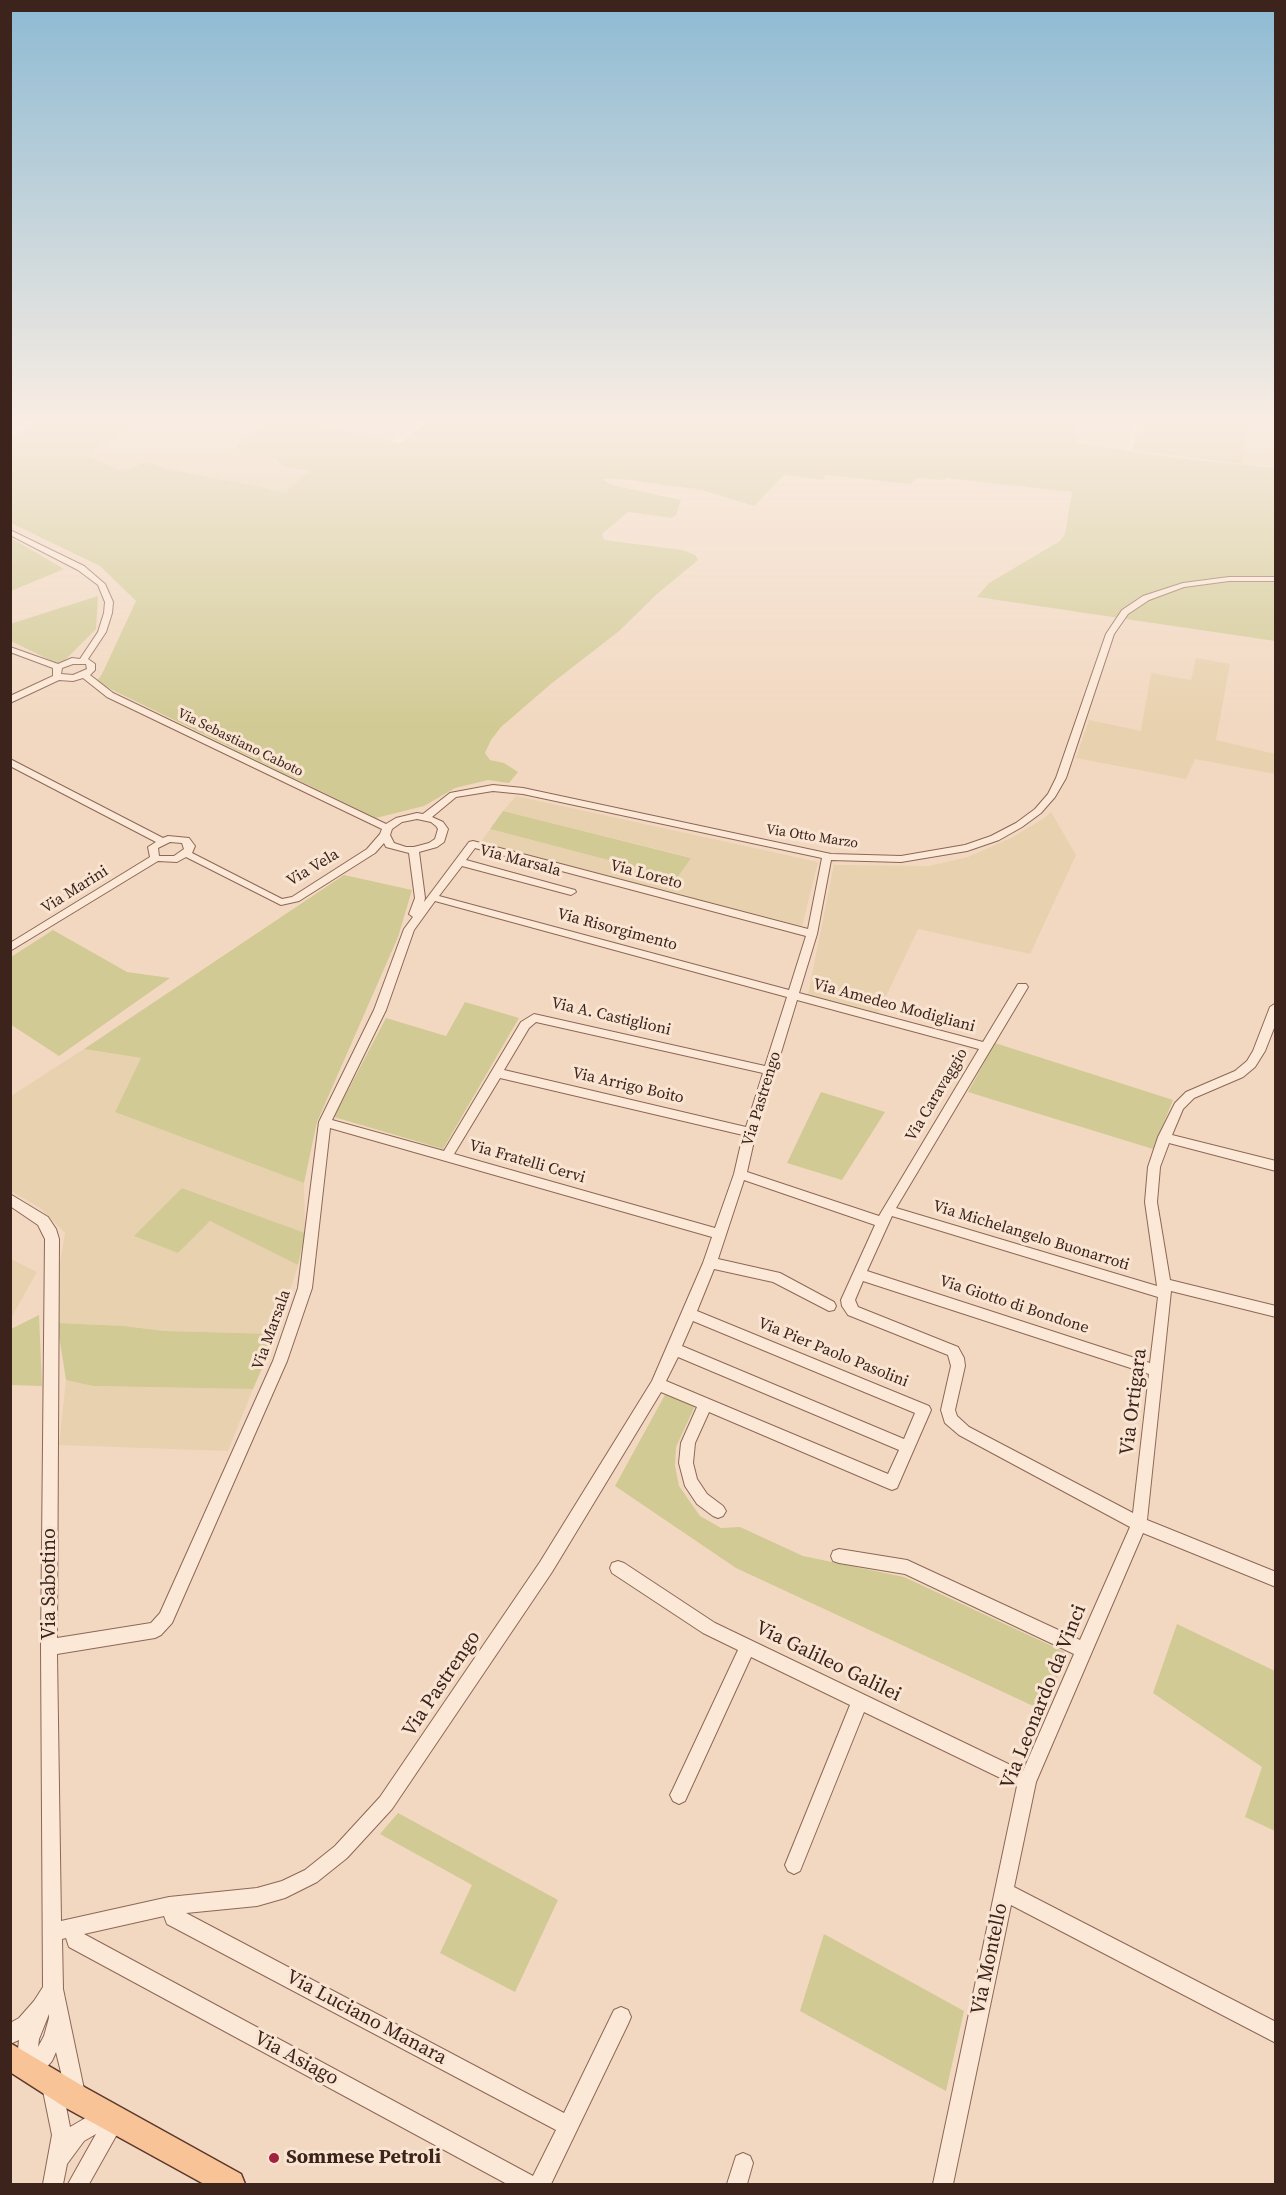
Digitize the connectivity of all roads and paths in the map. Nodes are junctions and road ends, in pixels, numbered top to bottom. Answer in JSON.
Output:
{"nodes":[{"id":1,"x":10,"y":532,"type":"edge"},
{"id":2,"x":1275,"y":579,"type":"edge"},
{"id":3,"x":10,"y":649,"type":"edge"},
{"id":4,"x":83,"y":661,"type":"junction"},
{"id":5,"x":58,"y":672,"type":"junction"},
{"id":6,"x":84,"y":675,"type":"junction"},
{"id":7,"x":10,"y":700,"type":"edge"},
{"id":8,"x":10,"y":762,"type":"edge"},
{"id":9,"x":426,"y":817,"type":"junction"},
{"id":10,"x":386,"y":832,"type":"junction"},
{"id":11,"x":162,"y":841,"type":"junction"},
{"id":12,"x":473,"y":844,"type":"joint"},
{"id":13,"x":414,"y":850,"type":"junction"},
{"id":14,"x":186,"y":854,"type":"junction"},
{"id":15,"x":827,"y":856,"type":"junction"},
{"id":16,"x":156,"y":858,"type":"junction"},
{"id":17,"x":460,"y":862,"type":"junction"},
{"id":18,"x":571,"y":892,"type":"dead end"},
{"id":19,"x":432,"y":897,"type":"junction"},
{"id":20,"x":409,"y":929,"type":"junction"},
{"id":21,"x":812,"y":934,"type":"junction"},
{"id":22,"x":10,"y":948,"type":"edge"},
{"id":23,"x":1022,"y":987,"type":"dead end"},
{"id":24,"x":794,"y":996,"type":"junction"},
{"id":25,"x":1275,"y":1007,"type":"edge"},
{"id":26,"x":985,"y":1047,"type":"junction"},
{"id":27,"x":771,"y":1071,"type":"junction"},
{"id":28,"x":498,"y":1072,"type":"junction"},
{"id":29,"x":325,"y":1122,"type":"junction"},
{"id":30,"x":750,"y":1132,"type":"junction"},
{"id":31,"x":1164,"y":1137,"type":"junction"},
{"id":32,"x":447,"y":1156,"type":"junction"},
{"id":33,"x":1275,"y":1166,"type":"edge"},
{"id":34,"x":740,"y":1174,"type":"junction"},
{"id":35,"x":10,"y":1199,"type":"edge"},
{"id":36,"x":885,"y":1216,"type":"junction"},
{"id":37,"x":720,"y":1234,"type":"junction"},
{"id":38,"x":710,"y":1263,"type":"junction"},
{"id":39,"x":859,"y":1274,"type":"junction"},
{"id":40,"x":1165,"y":1289,"type":"junction"},
{"id":41,"x":829,"y":1306,"type":"dead end"},
{"id":42,"x":1275,"y":1312,"type":"edge"},
{"id":43,"x":690,"y":1314,"type":"junction"},
{"id":44,"x":674,"y":1349,"type":"junction"},
{"id":45,"x":1157,"y":1371,"type":"junction"},
{"id":46,"x":658,"y":1384,"type":"junction"},
{"id":47,"x":706,"y":1403,"type":"junction"},
{"id":48,"x":907,"y":1448,"type":"junction"},
{"id":49,"x":718,"y":1511,"type":"dead end"},
{"id":50,"x":1139,"y":1524,"type":"junction"},
{"id":51,"x":839,"y":1556,"type":"dead end"},
{"id":52,"x":618,"y":1568,"type":"dead end"},
{"id":53,"x":1275,"y":1580,"type":"edge"},
{"id":54,"x":748,"y":1646,"type":"junction"},
{"id":55,"x":49,"y":1647,"type":"junction"},
{"id":56,"x":1084,"y":1650,"type":"junction"},
{"id":57,"x":860,"y":1701,"type":"junction"},
{"id":58,"x":1028,"y":1782,"type":"junction"},
{"id":59,"x":679,"y":1795,"type":"dead end"},
{"id":60,"x":794,"y":1865,"type":"dead end"},
{"id":61,"x":1005,"y":1892,"type":"junction"},
{"id":62,"x":169,"y":1906,"type":"junction"},
{"id":63,"x":62,"y":1930,"type":"junction"},
{"id":64,"x":50,"y":2012,"type":"junction"},
{"id":65,"x":621,"y":2017,"type":"dead end"},
{"id":66,"x":1275,"y":2033,"type":"edge"},
{"id":67,"x":10,"y":2034,"type":"edge"},
{"id":68,"x":31,"y":2069,"type":"edge"},
{"id":69,"x":76,"y":2098,"type":"junction"},
{"id":70,"x":115,"y":2120,"type":"junction"},
{"id":71,"x":569,"y":2126,"type":"junction"},
{"id":72,"x":59,"y":2159,"type":"junction"},
{"id":73,"x":743,"y":2163,"type":"dead end"},
{"id":74,"x":53,"y":2184,"type":"edge"},
{"id":75,"x":78,"y":2184,"type":"edge"},
{"id":76,"x":231,"y":2184,"type":"edge"},
{"id":77,"x":527,"y":2184,"type":"edge"},
{"id":78,"x":540,"y":2184,"type":"edge"},
{"id":79,"x":737,"y":2184,"type":"edge"},
{"id":80,"x":943,"y":2184,"type":"edge"}],
"edges":[{"from":1,"to":4,"type":"street"},
{"from":2,"to":15,"type":"street","name":"Via Otto Marzo"},
{"from":3,"to":5,"type":"street"},
{"from":4,"to":5,"type":"street"},
{"from":4,"to":6,"type":"street"},
{"from":5,"to":6,"type":"street"},
{"from":5,"to":7,"type":"street"},
{"from":6,"to":10,"type":"street","name":"Via Sebastiano Caboto"},
{"from":8,"to":11,"type":"street","name":"Via Vela"},
{"from":9,"to":10,"type":"street"},
{"from":9,"to":13,"type":"street"},
{"from":9,"to":15,"type":"street","name":"Via Otto Marzo"},
{"from":10,"to":13,"type":"street"},
{"from":10,"to":14,"type":"street","name":"Via Vela"},
{"from":11,"to":14,"type":"street","name":"Via Vela"},
{"from":11,"to":16,"type":"street"},
{"from":12,"to":17,"type":"street","name":"Via Marsala"},
{"from":12,"to":21,"type":"street","name":"Via Loreto"},
{"from":13,"to":20,"type":"street","name":"Via Marsala"},
{"from":14,"to":16,"type":"street"},
{"from":15,"to":21,"type":"street","name":"Via Pastrengo"},
{"from":16,"to":22,"type":"street","name":"Via Marini"},
{"from":17,"to":18,"type":"street","name":"Via Marsala"},
{"from":17,"to":19,"type":"street","name":"Via Marsala"},
{"from":19,"to":20,"type":"street","name":"Via Marsala"},
{"from":19,"to":24,"type":"street","name":"Via Risorgimento"},
{"from":20,"to":29,"type":"street","name":"Via Marsala"},
{"from":21,"to":24,"type":"street","name":"Via Pastrengo"},
{"from":23,"to":26,"type":"street","name":"Via Caravaggio"},
{"from":24,"to":26,"type":"street","name":"Via Amedeo Modigliani"},
{"from":24,"to":27,"type":"street","name":"Via Pastrengo"},
{"from":25,"to":31,"type":"street","name":"Via Ortigara"},
{"from":26,"to":36,"type":"street","name":"Via Caravaggio"},
{"from":27,"to":28,"type":"street","name":"Via A. Castiglioni"},
{"from":27,"to":30,"type":"street","name":"Via Pastrengo"},
{"from":28,"to":30,"type":"street","name":"Via Arrigo Boito"},
{"from":28,"to":32,"type":"street","name":"Via A. Castiglioni"},
{"from":29,"to":32,"type":"street","name":"Via Fratelli Cervi"},
{"from":29,"to":55,"type":"street","name":"Via Marsala"},
{"from":30,"to":34,"type":"street","name":"Via Pastrengo"},
{"from":31,"to":33,"type":"street"},
{"from":31,"to":40,"type":"street","name":"Via Ortigara"},
{"from":32,"to":37,"type":"street","name":"Via Fratelli Cervi"},
{"from":34,"to":36,"type":"street","name":"Via Michelangelo Buonarroti"},
{"from":34,"to":37,"type":"street","name":"Via Pastrengo"},
{"from":35,"to":55,"type":"street","name":"Via Sabotino"},
{"from":36,"to":39,"type":"street","name":"Via Caravaggio"},
{"from":36,"to":40,"type":"street","name":"Via Michelangelo Buonarroti"},
{"from":37,"to":38,"type":"street","name":"Via Pastrengo"},
{"from":38,"to":41,"type":"street"},
{"from":38,"to":43,"type":"street","name":"Via Pastrengo"},
{"from":39,"to":45,"type":"street","name":"Via Giotto di Bondone"},
{"from":39,"to":50,"type":"street","name":"Via Caravaggio"},
{"from":40,"to":42,"type":"street"},
{"from":40,"to":45,"type":"street","name":"Via Ortigara"},
{"from":43,"to":44,"type":"street","name":"Via Pastrengo"},
{"from":43,"to":48,"type":"street","name":"Via Pier Paolo Pasolini"},
{"from":44,"to":46,"type":"street","name":"Via Pastrengo"},
{"from":44,"to":48,"type":"street"},
{"from":45,"to":50,"type":"street","name":"Via Ortigara"},
{"from":46,"to":47,"type":"street","name":"Via Pier Paolo Pasolini"},
{"from":46,"to":62,"type":"street","name":"Via Pastrengo"},
{"from":47,"to":48,"type":"street","name":"Via Pier Paolo Pasolini"},
{"from":47,"to":49,"type":"street"},
{"from":50,"to":53,"type":"street"},
{"from":50,"to":56,"type":"street","name":"Via Leonardo da Vinci"},
{"from":51,"to":56,"type":"street"},
{"from":52,"to":54,"type":"street","name":"Via Galileo Galilei"},
{"from":54,"to":57,"type":"street","name":"Via Galileo Galilei"},
{"from":54,"to":59,"type":"street"},
{"from":55,"to":63,"type":"street","name":"Via Sabotino"},
{"from":56,"to":58,"type":"street","name":"Via Leonardo da Vinci"},
{"from":57,"to":58,"type":"street","name":"Via Galileo Galilei"},
{"from":57,"to":60,"type":"street"},
{"from":58,"to":61,"type":"street","name":"Via Leonardo da Vinci"},
{"from":61,"to":66,"type":"street","name":"Via Montello"},
{"from":61,"to":80,"type":"street","name":"Via Montello"},
{"from":62,"to":63,"type":"street","name":"Via Pastrengo"},
{"from":62,"to":71,"type":"street","name":"Via Luciano Manara"},
{"from":63,"to":64,"type":"street","name":"Via Sabotino"},
{"from":63,"to":77,"type":"street","name":"Via Asiago"},
{"from":64,"to":67,"type":"street"},
{"from":64,"to":68,"type":"street"},
{"from":64,"to":69,"type":"street","name":"Via Sabotino"},
{"from":65,"to":71,"type":"street"},
{"from":68,"to":69,"type":"main road"},
{"from":68,"to":72,"type":"street"},
{"from":69,"to":70,"type":"main road"},
{"from":70,"to":72,"type":"street"},
{"from":70,"to":75,"type":"street"},
{"from":70,"to":76,"type":"main road"},
{"from":71,"to":78,"type":"street"},
{"from":72,"to":74,"type":"street"},
{"from":73,"to":79,"type":"street"}]}
